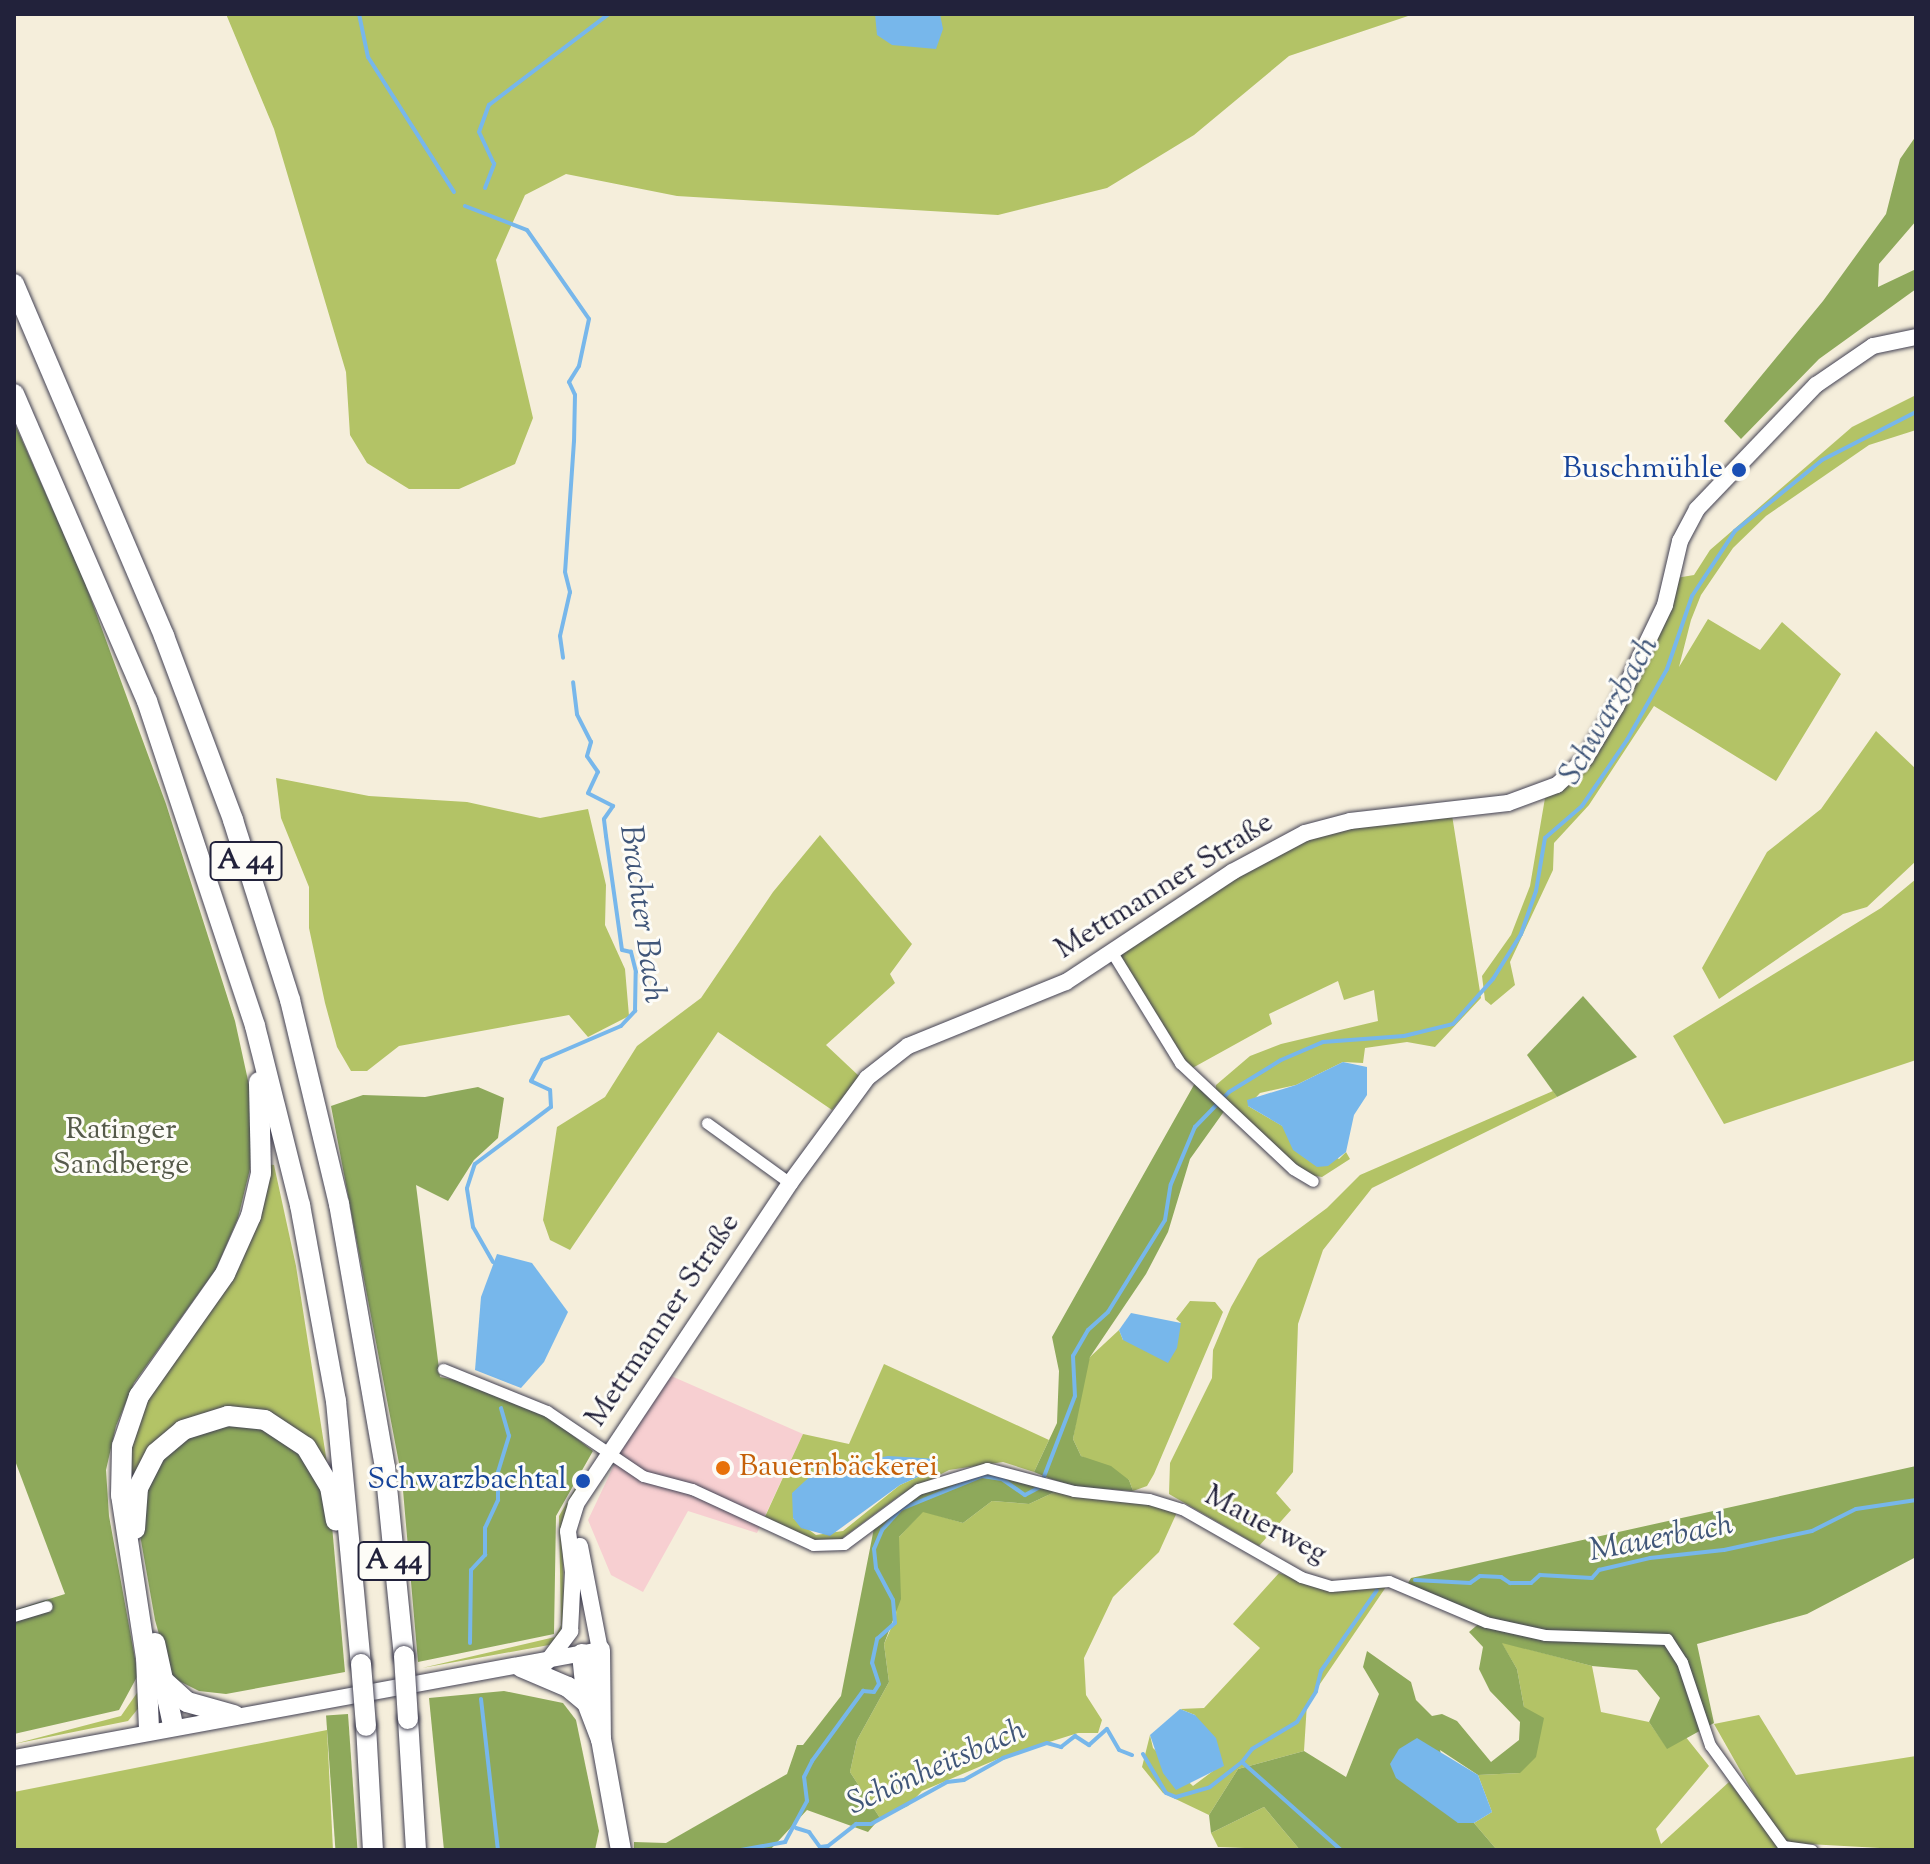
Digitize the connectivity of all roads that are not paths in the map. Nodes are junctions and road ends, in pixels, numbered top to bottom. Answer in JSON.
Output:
{"nodes":[{"id":1,"x":14,"y":284,"type":"edge"},
{"id":2,"x":1916,"y":337,"type":"edge"},
{"id":3,"x":14,"y":394,"type":"edge"},
{"id":4,"x":1113,"y":954,"type":"junction"},
{"id":5,"x":255,"y":1026,"type":"junction"},
{"id":6,"x":707,"y":1123,"type":"dead end"},
{"id":7,"x":1313,"y":1181,"type":"dead end"},
{"id":8,"x":790,"y":1183,"type":"junction"},
{"id":9,"x":443,"y":1369,"type":"dead end"},
{"id":10,"x":609,"y":1455,"type":"junction"},
{"id":11,"x":586,"y":1490,"type":"junction"},
{"id":12,"x":573,"y":1572,"type":"junction"},
{"id":13,"x":47,"y":1606,"type":"dead end"},
{"id":14,"x":359,"y":1615,"type":"junction"},
{"id":15,"x":14,"y":1616,"type":"edge"},
{"id":16,"x":591,"y":1652,"type":"junction"},
{"id":17,"x":547,"y":1662,"type":"junction"},
{"id":18,"x":521,"y":1667,"type":"junction"},
{"id":19,"x":165,"y":1682,"type":"junction"},
{"id":20,"x":587,"y":1703,"type":"junction"},
{"id":21,"x":234,"y":1715,"type":"junction"},
{"id":22,"x":173,"y":1725,"type":"junction"},
{"id":23,"x":149,"y":1729,"type":"junction"},
{"id":24,"x":601,"y":1739,"type":"junction"},
{"id":25,"x":14,"y":1758,"type":"edge"},
{"id":26,"x":412,"y":1799,"type":"junction"},
{"id":27,"x":616,"y":1830,"type":"junction"},
{"id":28,"x":373,"y":1850,"type":"edge"},
{"id":29,"x":416,"y":1850,"type":"edge"},
{"id":30,"x":427,"y":1850,"type":"edge"},
{"id":31,"x":610,"y":1850,"type":"edge"},
{"id":32,"x":621,"y":1850,"type":"edge"},
{"id":33,"x":1812,"y":1850,"type":"edge"}],
"edges":[{"from":1,"to":26,"type":"highway","number":"A 44","bridge":true},
{"from":2,"to":4,"type":"main road","name":"Mettmanner Straße"},
{"from":3,"to":5,"type":"highway","number":"A 44"},
{"from":4,"to":7,"type":"street"},
{"from":4,"to":8,"type":"main road","name":"Mettmanner Straße"},
{"from":5,"to":14,"type":"highway","number":"A 44"},
{"from":5,"to":23,"type":"highway"},
{"from":6,"to":8,"type":"street"},
{"from":8,"to":10,"type":"main road","name":"Mettmanner Straße"},
{"from":9,"to":10,"type":"street","name":"Mettmanner Straße"},
{"from":10,"to":11,"type":"main road","name":"Mettmanner Straße"},
{"from":10,"to":33,"type":"street","name":"Mauerweg"},
{"from":11,"to":12,"type":"main road","name":"Mettmanner Straße"},
{"from":11,"to":16,"type":"main road","name":"Mettmanner Straße"},
{"from":12,"to":16,"type":"main road"},
{"from":12,"to":17,"type":"main road","name":"Mettmanner Straße"},
{"from":13,"to":15,"type":"street"},
{"from":14,"to":19,"type":"highway"},
{"from":14,"to":28,"type":"highway","number":"A 44","bridge":true},
{"from":16,"to":17,"type":"main road"},
{"from":16,"to":20,"type":"highway"},
{"from":16,"to":24,"type":"highway"},
{"from":17,"to":18,"type":"main road"},
{"from":18,"to":20,"type":"highway"},
{"from":18,"to":21,"type":"main road"},
{"from":19,"to":21,"type":"highway"},
{"from":19,"to":22,"type":"highway"},
{"from":20,"to":24,"type":"highway"},
{"from":21,"to":22,"type":"main road"},
{"from":22,"to":23,"type":"main road"},
{"from":23,"to":25,"type":"main road"},
{"from":24,"to":27,"type":"highway"},
{"from":26,"to":29,"type":"highway","number":"A 44"},
{"from":26,"to":30,"type":"highway"},
{"from":27,"to":31,"type":"highway"},
{"from":27,"to":32,"type":"highway"}]}
